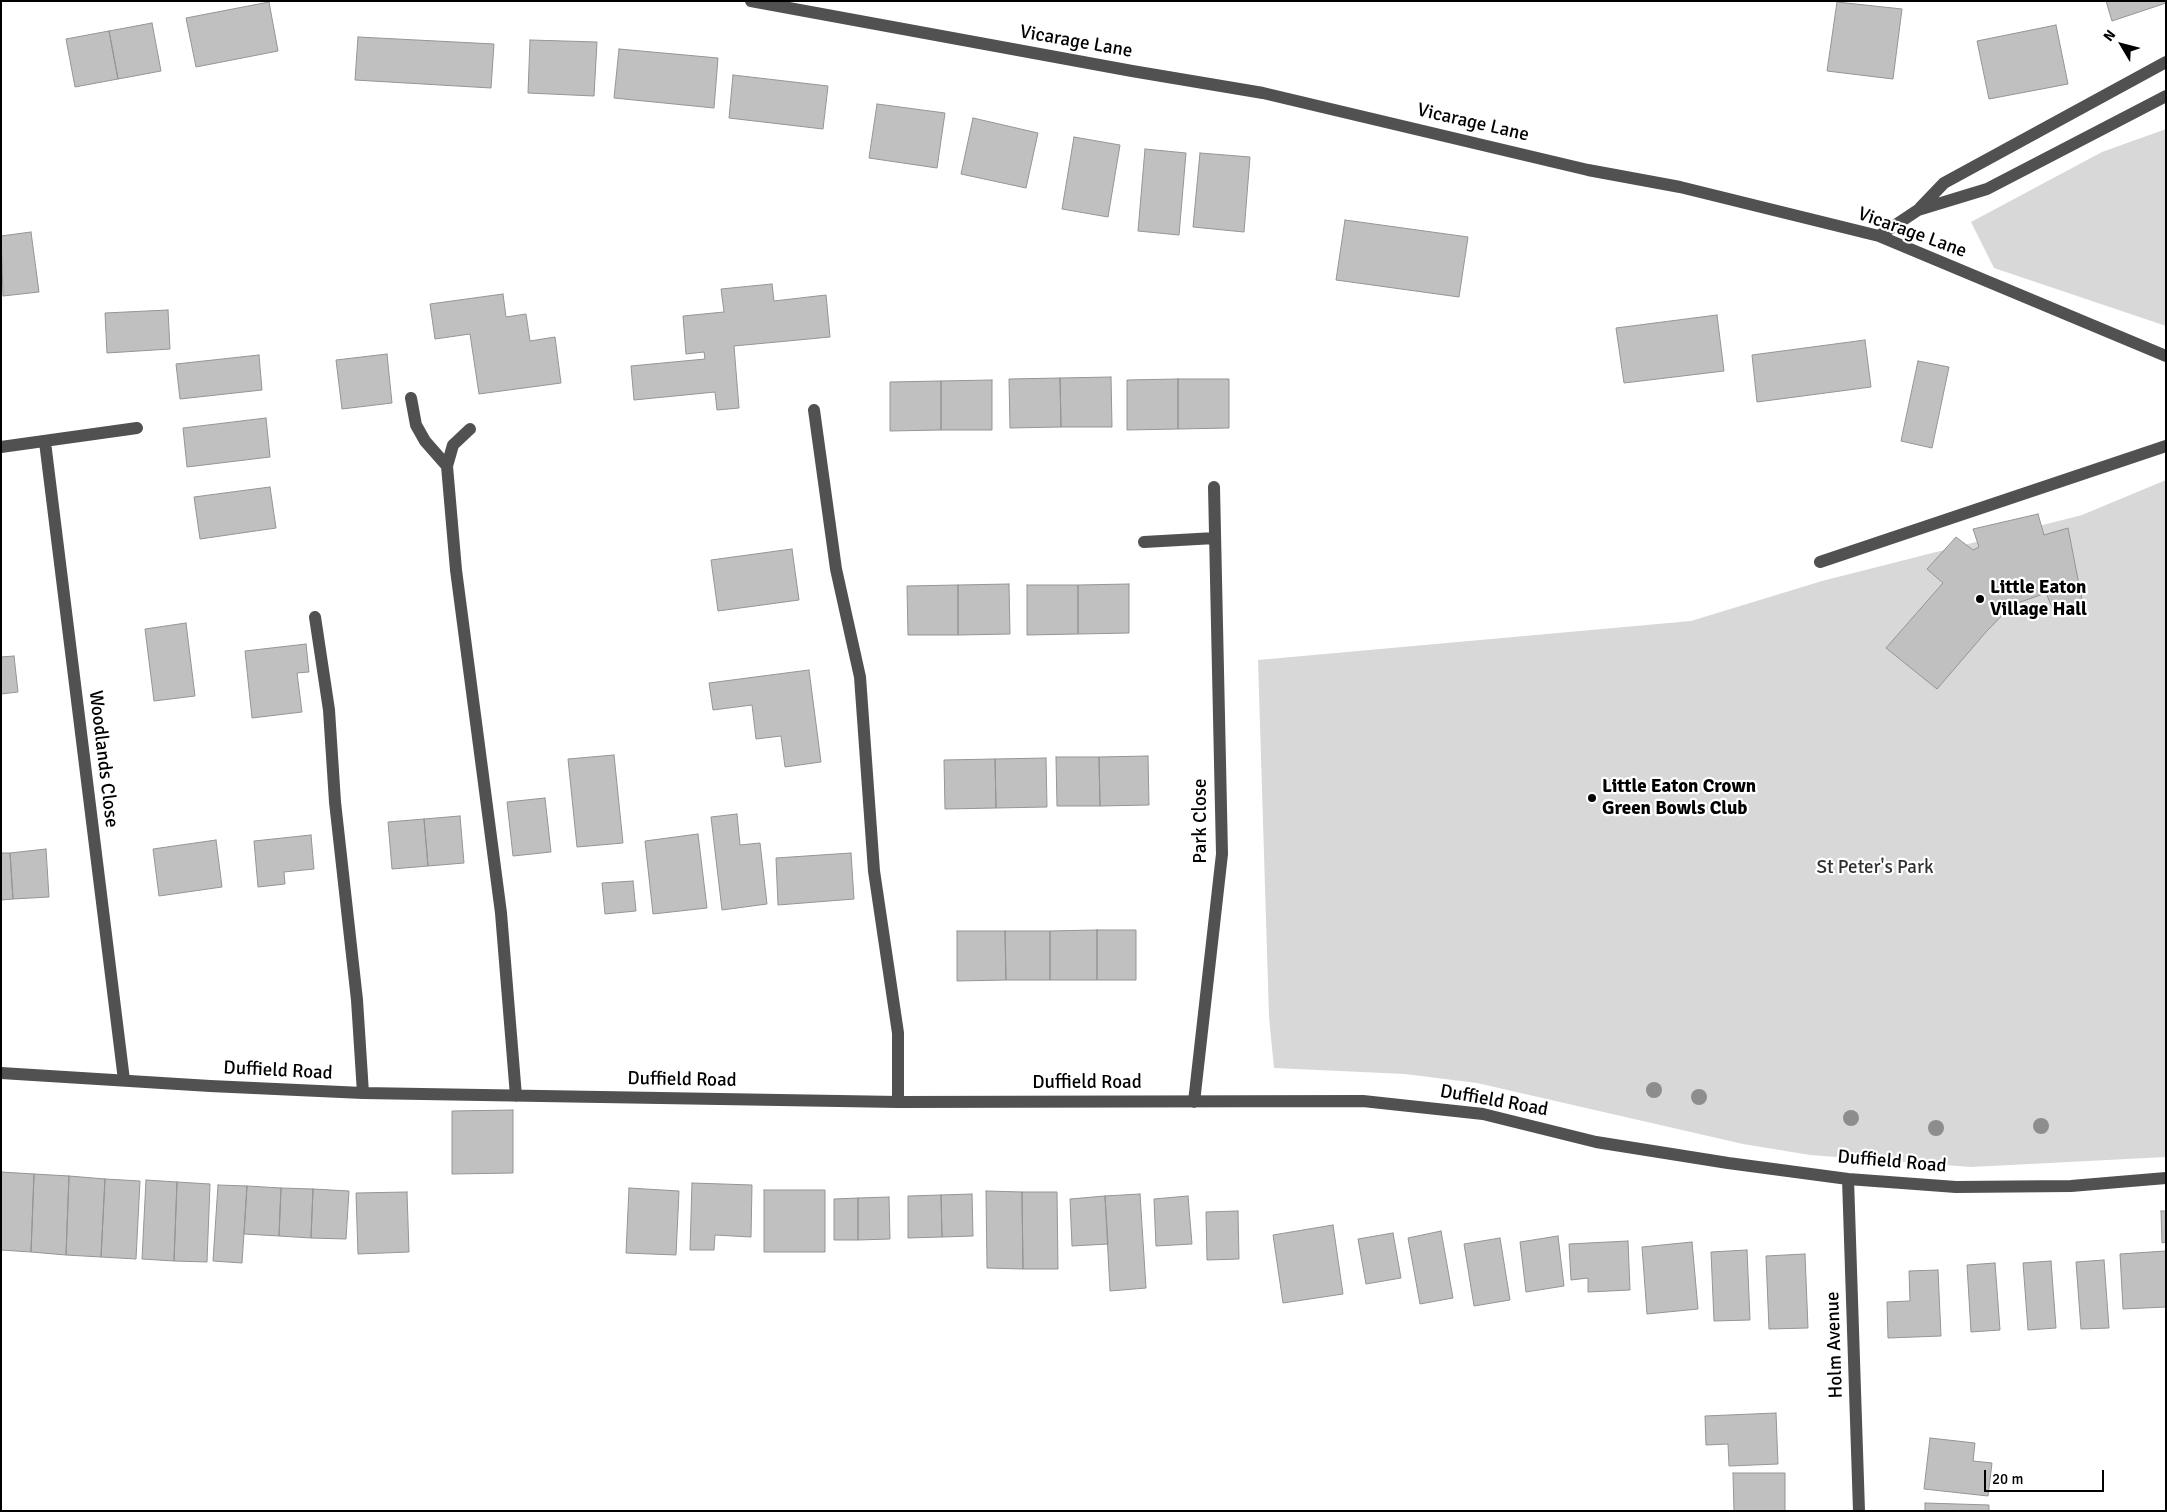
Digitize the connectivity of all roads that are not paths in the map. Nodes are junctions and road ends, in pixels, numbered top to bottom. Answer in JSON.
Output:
{"nodes":[{"id":1,"x":751,"y":1,"type":"edge"},
{"id":2,"x":2166,"y":62,"type":"edge"},
{"id":3,"x":2166,"y":96,"type":"edge"},
{"id":4,"x":1918,"y":210,"type":"junction"},
{"id":5,"x":1879,"y":236,"type":"junction"},
{"id":6,"x":2166,"y":356,"type":"edge"},
{"id":7,"x":411,"y":398,"type":"dead end"},
{"id":8,"x":814,"y":410,"type":"dead end"},
{"id":9,"x":136,"y":428,"type":"dead end"},
{"id":10,"x":470,"y":429,"type":"dead end"},
{"id":11,"x":45,"y":442,"type":"junction"},
{"id":12,"x":2166,"y":446,"type":"edge"},
{"id":13,"x":1,"y":447,"type":"edge"},
{"id":14,"x":447,"y":466,"type":"junction"},
{"id":15,"x":1214,"y":487,"type":"dead end"},
{"id":16,"x":1215,"y":538,"type":"junction"},
{"id":17,"x":1144,"y":542,"type":"dead end"},
{"id":18,"x":1820,"y":562,"type":"dead end"},
{"id":19,"x":316,"y":617,"type":"dead end"},
{"id":20,"x":1,"y":1072,"type":"edge"},
{"id":21,"x":124,"y":1080,"type":"junction"},
{"id":22,"x":363,"y":1093,"type":"junction"},
{"id":23,"x":516,"y":1096,"type":"junction"},
{"id":24,"x":898,"y":1102,"type":"junction"},
{"id":25,"x":1194,"y":1102,"type":"junction"},
{"id":26,"x":2166,"y":1178,"type":"edge"},
{"id":27,"x":1848,"y":1179,"type":"junction"},
{"id":28,"x":1859,"y":1511,"type":"edge"}],
"edges":[{"from":1,"to":5,"type":"street","name":"Vicarage Lane"},
{"from":2,"to":4,"type":"street"},
{"from":3,"to":4,"type":"street"},
{"from":4,"to":5,"type":"street"},
{"from":5,"to":6,"type":"street","name":"Vicarage Lane"},
{"from":7,"to":14,"type":"street"},
{"from":8,"to":24,"type":"street"},
{"from":9,"to":11,"type":"street"},
{"from":10,"to":14,"type":"street"},
{"from":11,"to":13,"type":"street"},
{"from":11,"to":21,"type":"street","name":"Woodlands Close"},
{"from":12,"to":18,"type":"street"},
{"from":14,"to":23,"type":"street"},
{"from":15,"to":16,"type":"street","name":"Park Close"},
{"from":16,"to":17,"type":"street"},
{"from":16,"to":25,"type":"street","name":"Park Close"},
{"from":19,"to":22,"type":"street"},
{"from":20,"to":21,"type":"street","name":"Duffield Road"},
{"from":21,"to":22,"type":"street","name":"Duffield Road"},
{"from":22,"to":23,"type":"street","name":"Duffield Road"},
{"from":23,"to":24,"type":"street","name":"Duffield Road"},
{"from":24,"to":25,"type":"street","name":"Duffield Road"},
{"from":25,"to":27,"type":"street","name":"Duffield Road"},
{"from":26,"to":27,"type":"street","name":"Duffield Road"},
{"from":27,"to":28,"type":"street","name":"Holm Avenue"}]}
